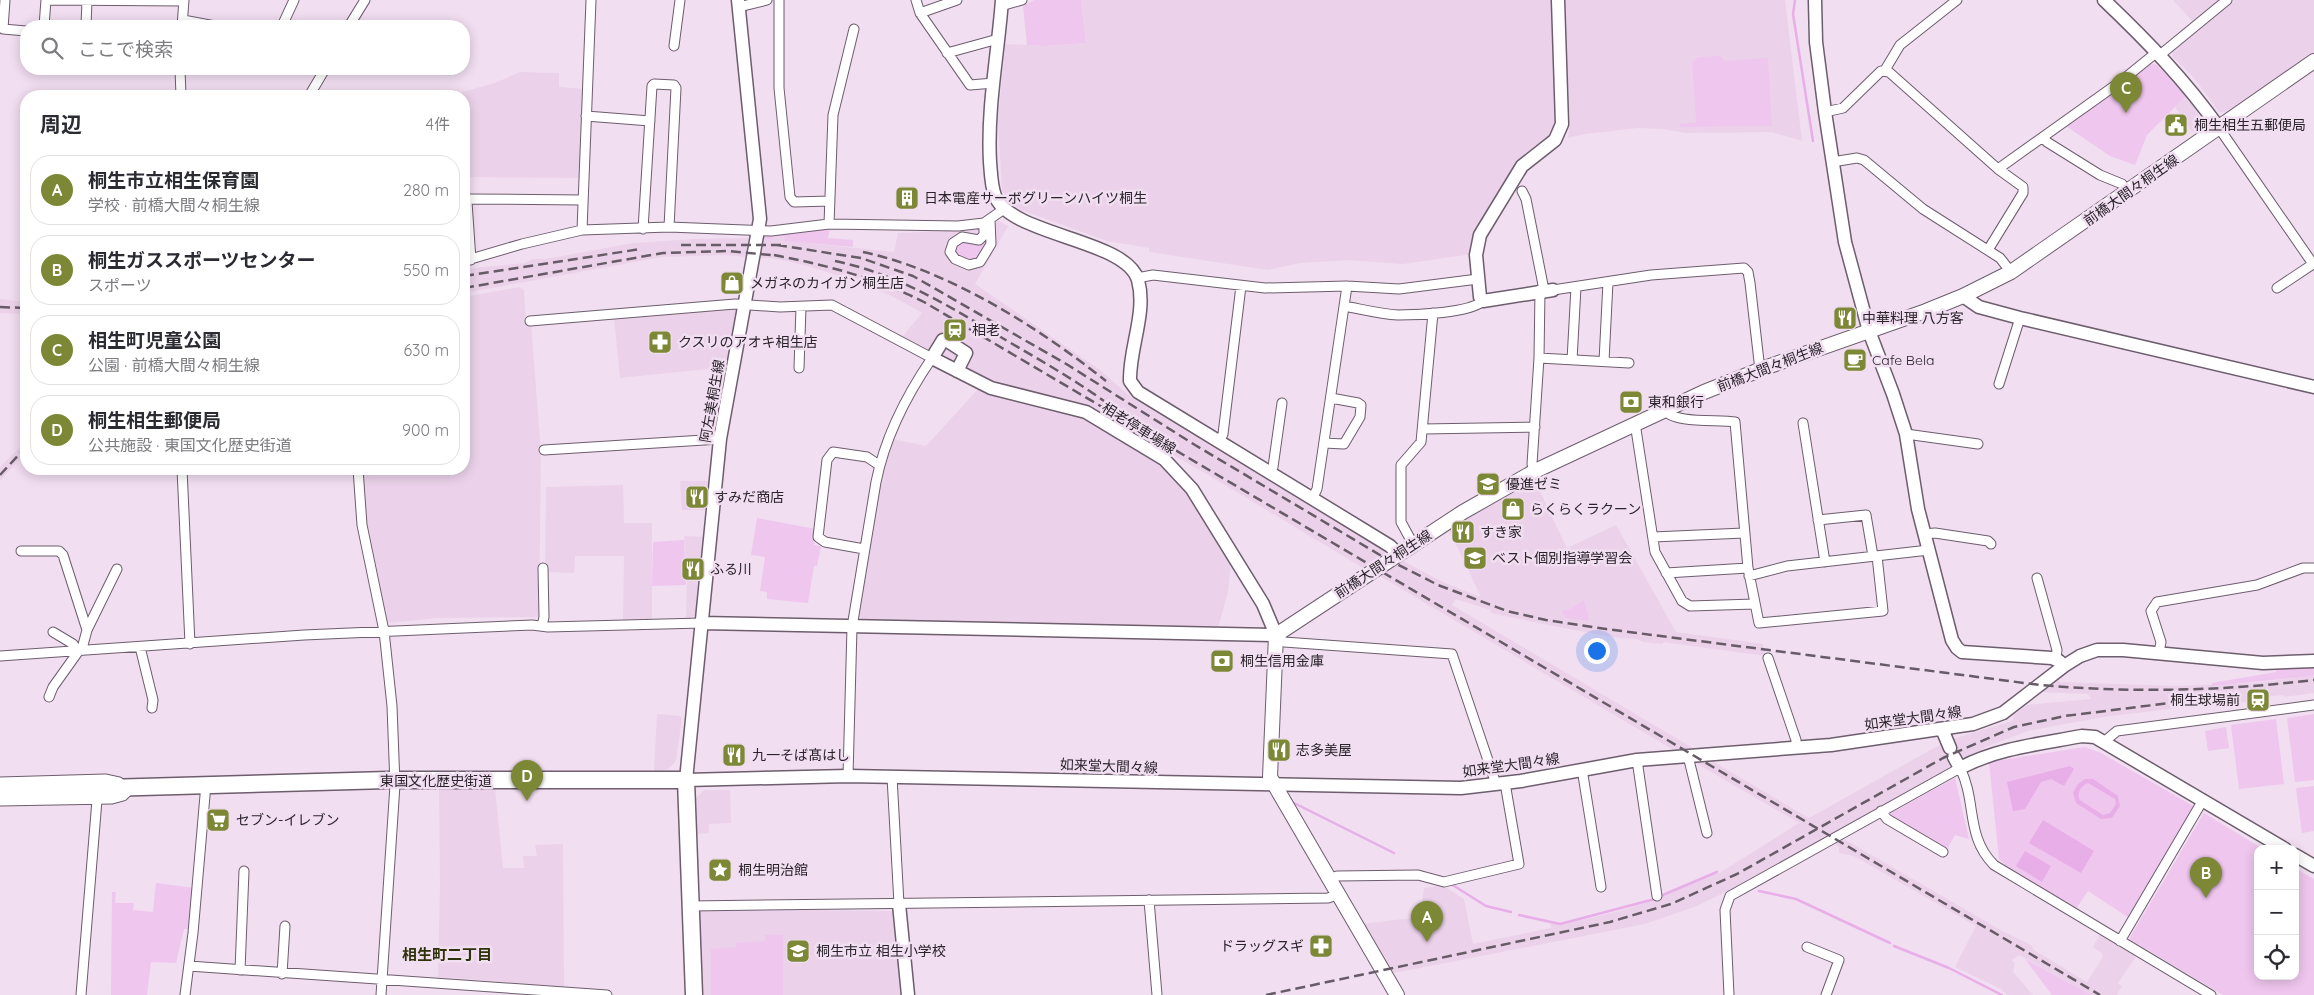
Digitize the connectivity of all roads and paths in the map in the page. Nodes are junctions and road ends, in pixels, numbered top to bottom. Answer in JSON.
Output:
{"nodes":[{"id":1,"x":5,"y":0,"type":"edge"},
{"id":2,"x":87,"y":0,"type":"edge"},
{"id":3,"x":184,"y":0,"type":"edge"},
{"id":4,"x":294,"y":0,"type":"edge"},
{"id":5,"x":365,"y":0,"type":"edge"},
{"id":6,"x":590,"y":0,"type":"edge"},
{"id":7,"x":680,"y":0,"type":"edge"},
{"id":8,"x":767,"y":0,"type":"edge"},
{"id":9,"x":779,"y":0,"type":"edge"},
{"id":10,"x":916,"y":0,"type":"edge"},
{"id":11,"x":957,"y":0,"type":"edge"},
{"id":12,"x":1022,"y":0,"type":"edge"},
{"id":13,"x":1558,"y":0,"type":"edge"},
{"id":14,"x":1815,"y":0,"type":"edge"},
{"id":15,"x":1957,"y":0,"type":"edge"},
{"id":16,"x":2104,"y":0,"type":"edge"},
{"id":17,"x":2227,"y":0,"type":"edge"},
{"id":18,"x":738,"y":3,"type":"edge"},
{"id":19,"x":1002,"y":3,"type":"edge"},
{"id":20,"x":920,"y":13,"type":"junction"},
{"id":21,"x":44,"y":20,"type":"edge"},
{"id":22,"x":86,"y":20,"type":"edge"},
{"id":23,"x":182,"y":20,"type":"edge"},
{"id":24,"x":285,"y":20,"type":"edge"},
{"id":25,"x":353,"y":20,"type":"edge"},
{"id":26,"x":854,"y":29,"type":"dead end"},
{"id":27,"x":20,"y":31,"type":"edge"},
{"id":28,"x":998,"y":39,"type":"junction"},
{"id":29,"x":674,"y":46,"type":"dead end"},
{"id":30,"x":947,"y":53,"type":"junction"},
{"id":31,"x":2159,"y":53,"type":"junction"},
{"id":32,"x":2314,"y":61,"type":"edge"},
{"id":33,"x":1885,"y":70,"type":"junction"},
{"id":34,"x":180,"y":75,"type":"edge"},
{"id":35,"x":322,"y":75,"type":"edge"},
{"id":36,"x":994,"y":83,"type":"junction"},
{"id":37,"x":181,"y":90,"type":"edge"},
{"id":38,"x":313,"y":90,"type":"edge"},
{"id":39,"x":1825,"y":112,"type":"junction"},
{"id":40,"x":586,"y":116,"type":"junction"},
{"id":41,"x":650,"y":121,"type":"junction"},
{"id":42,"x":2219,"y":128,"type":"junction"},
{"id":43,"x":2043,"y":137,"type":"junction"},
{"id":44,"x":1832,"y":162,"type":"junction"},
{"id":45,"x":1998,"y":169,"type":"junction"},
{"id":46,"x":1522,"y":191,"type":"dead end"},
{"id":47,"x":2128,"y":192,"type":"junction"},
{"id":48,"x":470,"y":198,"type":"edge"},
{"id":49,"x":583,"y":200,"type":"junction"},
{"id":50,"x":830,"y":201,"type":"junction"},
{"id":51,"x":1004,"y":209,"type":"junction"},
{"id":52,"x":987,"y":221,"type":"junction"},
{"id":53,"x":829,"y":224,"type":"junction"},
{"id":54,"x":670,"y":227,"type":"junction"},
{"id":55,"x":643,"y":229,"type":"junction"},
{"id":56,"x":582,"y":230,"type":"junction"},
{"id":57,"x":759,"y":230,"type":"junction"},
{"id":58,"x":1988,"y":250,"type":"junction"},
{"id":59,"x":470,"y":259,"type":"edge"},
{"id":60,"x":2011,"y":272,"type":"junction"},
{"id":61,"x":1137,"y":278,"type":"junction"},
{"id":62,"x":1478,"y":279,"type":"junction"},
{"id":63,"x":1608,"y":282,"type":"junction"},
{"id":64,"x":1241,"y":286,"type":"junction"},
{"id":65,"x":1346,"y":286,"type":"junction"},
{"id":66,"x":1576,"y":287,"type":"junction"},
{"id":67,"x":2277,"y":288,"type":"dead end"},
{"id":68,"x":1545,"y":290,"type":"junction"},
{"id":69,"x":1963,"y":296,"type":"junction"},
{"id":70,"x":1483,"y":301,"type":"junction"},
{"id":71,"x":745,"y":304,"type":"junction"},
{"id":72,"x":801,"y":306,"type":"junction"},
{"id":73,"x":1344,"y":306,"type":"junction"},
{"id":74,"x":1433,"y":313,"type":"junction"},
{"id":75,"x":2020,"y":318,"type":"junction"},
{"id":76,"x":530,"y":321,"type":"dead end"},
{"id":77,"x":1868,"y":331,"type":"junction"},
{"id":78,"x":932,"y":358,"type":"junction"},
{"id":79,"x":1539,"y":358,"type":"junction"},
{"id":80,"x":1572,"y":360,"type":"junction"},
{"id":81,"x":1604,"y":361,"type":"junction"},
{"id":82,"x":1629,"y":363,"type":"dead end"},
{"id":83,"x":799,"y":368,"type":"dead end"},
{"id":84,"x":1760,"y":370,"type":"junction"},
{"id":85,"x":957,"y":371,"type":"junction"},
{"id":86,"x":1999,"y":384,"type":"dead end"},
{"id":87,"x":2314,"y":387,"type":"edge"},
{"id":88,"x":1331,"y":398,"type":"junction"},
{"id":89,"x":1282,"y":404,"type":"dead end"},
{"id":90,"x":1665,"y":410,"type":"junction"},
{"id":91,"x":1803,"y":423,"type":"dead end"},
{"id":92,"x":1635,"y":424,"type":"junction"},
{"id":93,"x":1535,"y":427,"type":"junction"},
{"id":94,"x":1423,"y":429,"type":"junction"},
{"id":95,"x":1906,"y":434,"type":"junction"},
{"id":96,"x":720,"y":439,"type":"junction"},
{"id":97,"x":1219,"y":442,"type":"junction"},
{"id":98,"x":1324,"y":443,"type":"junction"},
{"id":99,"x":1978,"y":444,"type":"dead end"},
{"id":100,"x":544,"y":450,"type":"dead end"},
{"id":101,"x":879,"y":465,"type":"junction"},
{"id":102,"x":1535,"y":471,"type":"junction"},
{"id":103,"x":1270,"y":473,"type":"junction"},
{"id":104,"x":182,"y":475,"type":"edge"},
{"id":105,"x":358,"y":475,"type":"edge"},
{"id":106,"x":1312,"y":499,"type":"junction"},
{"id":107,"x":1818,"y":520,"type":"junction"},
{"id":108,"x":1744,"y":533,"type":"junction"},
{"id":109,"x":1924,"y":534,"type":"junction"},
{"id":110,"x":1653,"y":537,"type":"junction"},
{"id":111,"x":1413,"y":544,"type":"junction"},
{"id":112,"x":1991,"y":544,"type":"dead end"},
{"id":113,"x":864,"y":549,"type":"junction"},
{"id":114,"x":1929,"y":550,"type":"junction"},
{"id":115,"x":21,"y":551,"type":"dead end"},
{"id":116,"x":1398,"y":554,"type":"junction"},
{"id":117,"x":1875,"y":556,"type":"junction"},
{"id":118,"x":1825,"y":562,"type":"junction"},
{"id":119,"x":543,"y":568,"type":"dead end"},
{"id":120,"x":2314,"y":568,"type":"edge"},
{"id":121,"x":117,"y":569,"type":"dead end"},
{"id":122,"x":1748,"y":572,"type":"junction"},
{"id":123,"x":1666,"y":573,"type":"junction"},
{"id":124,"x":2037,"y":578,"type":"dead end"},
{"id":125,"x":1755,"y":604,"type":"junction"},
{"id":126,"x":702,"y":623,"type":"junction"},
{"id":127,"x":542,"y":626,"type":"junction"},
{"id":128,"x":852,"y":627,"type":"junction"},
{"id":129,"x":87,"y":630,"type":"junction"},
{"id":130,"x":384,"y":631,"type":"junction"},
{"id":131,"x":53,"y":632,"type":"dead end"},
{"id":132,"x":1276,"y":635,"type":"junction"},
{"id":133,"x":190,"y":644,"type":"junction"},
{"id":134,"x":140,"y":647,"type":"junction"},
{"id":135,"x":78,"y":651,"type":"junction"},
{"id":136,"x":2159,"y":652,"type":"junction"},
{"id":137,"x":0,"y":656,"type":"edge"},
{"id":138,"x":1768,"y":658,"type":"dead end"},
{"id":139,"x":2314,"y":662,"type":"edge"},
{"id":140,"x":2060,"y":663,"type":"junction"},
{"id":141,"x":49,"y":697,"type":"dead end"},
{"id":142,"x":2314,"y":705,"type":"edge"},
{"id":143,"x":152,"y":708,"type":"dead end"},
{"id":144,"x":1942,"y":730,"type":"junction"},
{"id":145,"x":2105,"y":741,"type":"junction"},
{"id":146,"x":1796,"y":748,"type":"junction"},
{"id":147,"x":1688,"y":756,"type":"junction"},
{"id":148,"x":1955,"y":758,"type":"junction"},
{"id":149,"x":1637,"y":760,"type":"junction"},
{"id":150,"x":1582,"y":769,"type":"junction"},
{"id":151,"x":848,"y":776,"type":"junction"},
{"id":152,"x":892,"y":777,"type":"junction"},
{"id":153,"x":394,"y":780,"type":"junction"},
{"id":154,"x":686,"y":780,"type":"junction"},
{"id":155,"x":0,"y":782,"type":"edge"},
{"id":156,"x":1500,"y":783,"type":"junction"},
{"id":157,"x":206,"y":784,"type":"junction"},
{"id":158,"x":1273,"y":784,"type":"junction"},
{"id":159,"x":128,"y":787,"type":"junction"},
{"id":160,"x":0,"y":791,"type":"edge"},
{"id":161,"x":97,"y":800,"type":"junction"},
{"id":162,"x":2203,"y":800,"type":"junction"},
{"id":163,"x":0,"y":801,"type":"edge"},
{"id":164,"x":1881,"y":811,"type":"junction"},
{"id":165,"x":1707,"y":833,"type":"dead end"},
{"id":166,"x":2278,"y":845,"type":"edge"},
{"id":167,"x":1943,"y":852,"type":"dead end"},
{"id":168,"x":2299,"y":857,"type":"edge"},
{"id":169,"x":2314,"y":866,"type":"edge"},
{"id":170,"x":244,"y":871,"type":"dead end"},
{"id":171,"x":1327,"y":879,"type":"junction"},
{"id":172,"x":1601,"y":887,"type":"dead end"},
{"id":173,"x":1337,"y":895,"type":"junction"},
{"id":174,"x":1657,"y":896,"type":"dead end"},
{"id":175,"x":1149,"y":900,"type":"junction"},
{"id":176,"x":899,"y":904,"type":"junction"},
{"id":177,"x":690,"y":906,"type":"junction"},
{"id":178,"x":286,"y":926,"type":"dead end"},
{"id":179,"x":2120,"y":941,"type":"junction"},
{"id":180,"x":1807,"y":947,"type":"dead end"},
{"id":181,"x":189,"y":966,"type":"junction"},
{"id":182,"x":240,"y":970,"type":"junction"},
{"id":183,"x":282,"y":974,"type":"junction"},
{"id":184,"x":382,"y":980,"type":"junction"},
{"id":185,"x":478,"y":991,"type":"edge"},
{"id":186,"x":547,"y":993,"type":"edge"},
{"id":187,"x":81,"y":995,"type":"edge"},
{"id":188,"x":185,"y":995,"type":"edge"},
{"id":189,"x":380,"y":995,"type":"edge"},
{"id":190,"x":607,"y":995,"type":"edge"},
{"id":191,"x":694,"y":995,"type":"edge"},
{"id":192,"x":908,"y":995,"type":"edge"},
{"id":193,"x":1156,"y":995,"type":"edge"},
{"id":194,"x":1397,"y":995,"type":"edge"},
{"id":195,"x":1729,"y":995,"type":"edge"},
{"id":196,"x":1826,"y":995,"type":"edge"},
{"id":197,"x":2211,"y":995,"type":"edge"}],
"edges":[{"from":1,"to":27,"type":"street"},
{"from":2,"to":3,"type":"street"},
{"from":2,"to":21,"type":"street"},
{"from":2,"to":22,"type":"street"},
{"from":3,"to":23,"type":"street"},
{"from":4,"to":24,"type":"street"},
{"from":5,"to":25,"type":"street"},
{"from":6,"to":40,"type":"street"},
{"from":7,"to":29,"type":"street"},
{"from":8,"to":18,"type":"street"},
{"from":9,"to":50,"type":"street"},
{"from":10,"to":20,"type":"street"},
{"from":11,"to":20,"type":"street"},
{"from":12,"to":19,"type":"street"},
{"from":13,"to":62,"type":"street"},
{"from":14,"to":39,"type":"street"},
{"from":15,"to":33,"type":"street"},
{"from":16,"to":31,"type":"street"},
{"from":17,"to":31,"type":"street"},
{"from":18,"to":57,"type":"street","name":"阿左美桐生線"},
{"from":19,"to":28,"type":"street"},
{"from":20,"to":30,"type":"street"},
{"from":26,"to":50,"type":"street"},
{"from":28,"to":30,"type":"street"},
{"from":28,"to":36,"type":"street"},
{"from":30,"to":36,"type":"street"},
{"from":31,"to":42,"type":"street"},
{"from":31,"to":43,"type":"street"},
{"from":32,"to":42,"type":"main road","name":"前橋大間々桐生線"},
{"from":33,"to":39,"type":"street"},
{"from":33,"to":45,"type":"street"},
{"from":34,"to":37,"type":"street"},
{"from":35,"to":38,"type":"street"},
{"from":36,"to":51,"type":"street"},
{"from":39,"to":44,"type":"street"},
{"from":40,"to":41,"type":"street"},
{"from":40,"to":49,"type":"street"},
{"from":41,"to":54,"type":"street"},
{"from":41,"to":55,"type":"street"},
{"from":42,"to":47,"type":"main road","name":"前橋大間々桐生線"},
{"from":42,"to":67,"type":"street"},
{"from":43,"to":45,"type":"street"},
{"from":43,"to":47,"type":"street"},
{"from":44,"to":58,"type":"street"},
{"from":44,"to":77,"type":"street"},
{"from":45,"to":58,"type":"street"},
{"from":46,"to":68,"type":"street"},
{"from":47,"to":60,"type":"main road","name":"前橋大間々桐生線"},
{"from":48,"to":49,"type":"street"},
{"from":49,"to":56,"type":"street"},
{"from":50,"to":53,"type":"street"},
{"from":51,"to":52,"type":"street"},
{"from":51,"to":61,"type":"street"},
{"from":52,"to":52,"type":"street"},
{"from":52,"to":53,"type":"street"},
{"from":53,"to":57,"type":"street"},
{"from":54,"to":55,"type":"street"},
{"from":54,"to":57,"type":"street"},
{"from":55,"to":56,"type":"street"},
{"from":56,"to":59,"type":"street"},
{"from":57,"to":71,"type":"street","name":"阿左美桐生線"},
{"from":58,"to":60,"type":"street"},
{"from":60,"to":69,"type":"main road","name":"前橋大間々桐生線"},
{"from":61,"to":64,"type":"street"},
{"from":61,"to":97,"type":"street"},
{"from":62,"to":65,"type":"street"},
{"from":62,"to":70,"type":"street"},
{"from":63,"to":66,"type":"street"},
{"from":63,"to":81,"type":"street"},
{"from":63,"to":84,"type":"street"},
{"from":64,"to":65,"type":"street"},
{"from":64,"to":97,"type":"street"},
{"from":65,"to":73,"type":"street"},
{"from":66,"to":68,"type":"street"},
{"from":66,"to":80,"type":"street"},
{"from":68,"to":70,"type":"street"},
{"from":68,"to":79,"type":"street"},
{"from":69,"to":75,"type":"street"},
{"from":69,"to":77,"type":"main road","name":"前橋大間々桐生線"},
{"from":70,"to":74,"type":"street"},
{"from":71,"to":72,"type":"street"},
{"from":71,"to":76,"type":"street"},
{"from":71,"to":96,"type":"street","name":"阿左美桐生線"},
{"from":72,"to":78,"type":"street"},
{"from":72,"to":83,"type":"street"},
{"from":73,"to":74,"type":"street"},
{"from":73,"to":88,"type":"street"},
{"from":74,"to":94,"type":"street"},
{"from":75,"to":86,"type":"street"},
{"from":75,"to":87,"type":"street"},
{"from":77,"to":84,"type":"main road","name":"前橋大間々桐生線"},
{"from":77,"to":95,"type":"street"},
{"from":78,"to":85,"type":"street","name":"相老停車場線"},
{"from":78,"to":85,"type":"street"},
{"from":78,"to":101,"type":"street"},
{"from":79,"to":80,"type":"street"},
{"from":79,"to":93,"type":"street"},
{"from":80,"to":81,"type":"street"},
{"from":81,"to":82,"type":"street"},
{"from":84,"to":90,"type":"main road","name":"前橋大間々桐生線"},
{"from":85,"to":132,"type":"street","name":"相老停車場線"},
{"from":88,"to":98,"type":"street"},
{"from":88,"to":98,"type":"street"},
{"from":89,"to":103,"type":"street"},
{"from":90,"to":92,"type":"main road","name":"前橋大間々桐生線"},
{"from":90,"to":108,"type":"street"},
{"from":91,"to":107,"type":"street"},
{"from":92,"to":102,"type":"main road","name":"前橋大間々桐生線"},
{"from":92,"to":110,"type":"street"},
{"from":93,"to":94,"type":"street"},
{"from":93,"to":102,"type":"street"},
{"from":94,"to":111,"type":"street"},
{"from":95,"to":99,"type":"street"},
{"from":95,"to":109,"type":"street"},
{"from":96,"to":100,"type":"street"},
{"from":96,"to":126,"type":"street","name":"阿左美桐生線"},
{"from":97,"to":103,"type":"street"},
{"from":98,"to":106,"type":"street"},
{"from":101,"to":113,"type":"street"},
{"from":101,"to":113,"type":"street"},
{"from":102,"to":111,"type":"main road","name":"前橋大間々桐生線"},
{"from":103,"to":106,"type":"street"},
{"from":104,"to":133,"type":"street"},
{"from":105,"to":130,"type":"street"},
{"from":106,"to":116,"type":"street"},
{"from":107,"to":117,"type":"street"},
{"from":107,"to":118,"type":"street"},
{"from":108,"to":110,"type":"street"},
{"from":108,"to":122,"type":"street"},
{"from":109,"to":112,"type":"street"},
{"from":109,"to":114,"type":"street"},
{"from":110,"to":123,"type":"street"},
{"from":111,"to":116,"type":"main road","name":"前橋大間々桐生線"},
{"from":113,"to":128,"type":"street"},
{"from":114,"to":117,"type":"street"},
{"from":114,"to":140,"type":"street"},
{"from":115,"to":129,"type":"street"},
{"from":116,"to":132,"type":"main road","name":"前橋大間々桐生線"},
{"from":117,"to":118,"type":"street"},
{"from":117,"to":125,"type":"street"},
{"from":118,"to":122,"type":"street"},
{"from":119,"to":127,"type":"street"},
{"from":120,"to":136,"type":"street"},
{"from":121,"to":129,"type":"street"},
{"from":122,"to":123,"type":"street"},
{"from":122,"to":125,"type":"street"},
{"from":123,"to":125,"type":"street"},
{"from":124,"to":140,"type":"street"},
{"from":126,"to":127,"type":"street"},
{"from":126,"to":128,"type":"street"},
{"from":126,"to":154,"type":"street","name":"阿左美桐生線"},
{"from":127,"to":130,"type":"street"},
{"from":128,"to":132,"type":"street"},
{"from":128,"to":151,"type":"street"},
{"from":129,"to":135,"type":"street"},
{"from":130,"to":133,"type":"street"},
{"from":130,"to":153,"type":"street"},
{"from":131,"to":135,"type":"street"},
{"from":132,"to":156,"type":"street"},
{"from":132,"to":158,"type":"main road"},
{"from":133,"to":134,"type":"street"},
{"from":134,"to":135,"type":"street"},
{"from":134,"to":143,"type":"street"},
{"from":135,"to":137,"type":"street"},
{"from":135,"to":141,"type":"street"},
{"from":136,"to":139,"type":"street","name":"如来堂大間々線"},
{"from":136,"to":140,"type":"street","name":"如来堂大間々線"},
{"from":138,"to":146,"type":"street"},
{"from":140,"to":144,"type":"street","name":"如来堂大間々線"},
{"from":142,"to":145,"type":"street"},
{"from":144,"to":146,"type":"street","name":"如来堂大間々線"},
{"from":144,"to":148,"type":"street"},
{"from":145,"to":148,"type":"street"},
{"from":145,"to":162,"type":"street"},
{"from":146,"to":147,"type":"street","name":"如来堂大間々線"},
{"from":147,"to":149,"type":"street","name":"如来堂大間々線"},
{"from":147,"to":165,"type":"street"},
{"from":148,"to":164,"type":"street"},
{"from":148,"to":179,"type":"street"},
{"from":149,"to":150,"type":"street","name":"如来堂大間々線"},
{"from":149,"to":174,"type":"street"},
{"from":150,"to":156,"type":"street","name":"如来堂大間々線"},
{"from":150,"to":172,"type":"street"},
{"from":151,"to":152,"type":"street","name":"如来堂大間々線"},
{"from":151,"to":154,"type":"street","name":"如来堂大間々線"},
{"from":152,"to":158,"type":"street","name":"如来堂大間々線"},
{"from":152,"to":176,"type":"street"},
{"from":153,"to":154,"type":"highway","name":"東国文化歴史街道"},
{"from":153,"to":157,"type":"highway","name":"東国文化歴史街道"},
{"from":153,"to":184,"type":"street"},
{"from":154,"to":177,"type":"highway"},
{"from":155,"to":159,"type":"street"},
{"from":156,"to":158,"type":"street","name":"如来堂大間々線"},
{"from":156,"to":171,"type":"street"},
{"from":157,"to":159,"type":"highway","name":"東国文化歴史街道"},
{"from":157,"to":181,"type":"street"},
{"from":158,"to":171,"type":"main road"},
{"from":159,"to":160,"type":"highway","name":"東国文化歴史街道"},
{"from":159,"to":161,"type":"street"},
{"from":161,"to":163,"type":"street"},
{"from":161,"to":187,"type":"street"},
{"from":162,"to":166,"type":"street"},
{"from":162,"to":179,"type":"street"},
{"from":164,"to":167,"type":"street"},
{"from":164,"to":195,"type":"street"},
{"from":168,"to":169,"type":"street"},
{"from":170,"to":182,"type":"street"},
{"from":171,"to":173,"type":"main road"},
{"from":173,"to":175,"type":"street"},
{"from":173,"to":194,"type":"main road"},
{"from":175,"to":176,"type":"street"},
{"from":175,"to":193,"type":"street"},
{"from":176,"to":177,"type":"street"},
{"from":176,"to":192,"type":"street"},
{"from":177,"to":191,"type":"highway"},
{"from":178,"to":183,"type":"street"},
{"from":179,"to":197,"type":"street"},
{"from":180,"to":196,"type":"street"},
{"from":181,"to":182,"type":"street"},
{"from":181,"to":188,"type":"street"},
{"from":182,"to":183,"type":"street"},
{"from":183,"to":184,"type":"street"},
{"from":184,"to":185,"type":"street"},
{"from":184,"to":189,"type":"street"},
{"from":185,"to":186,"type":"street"},
{"from":186,"to":190,"type":"street"}]}
